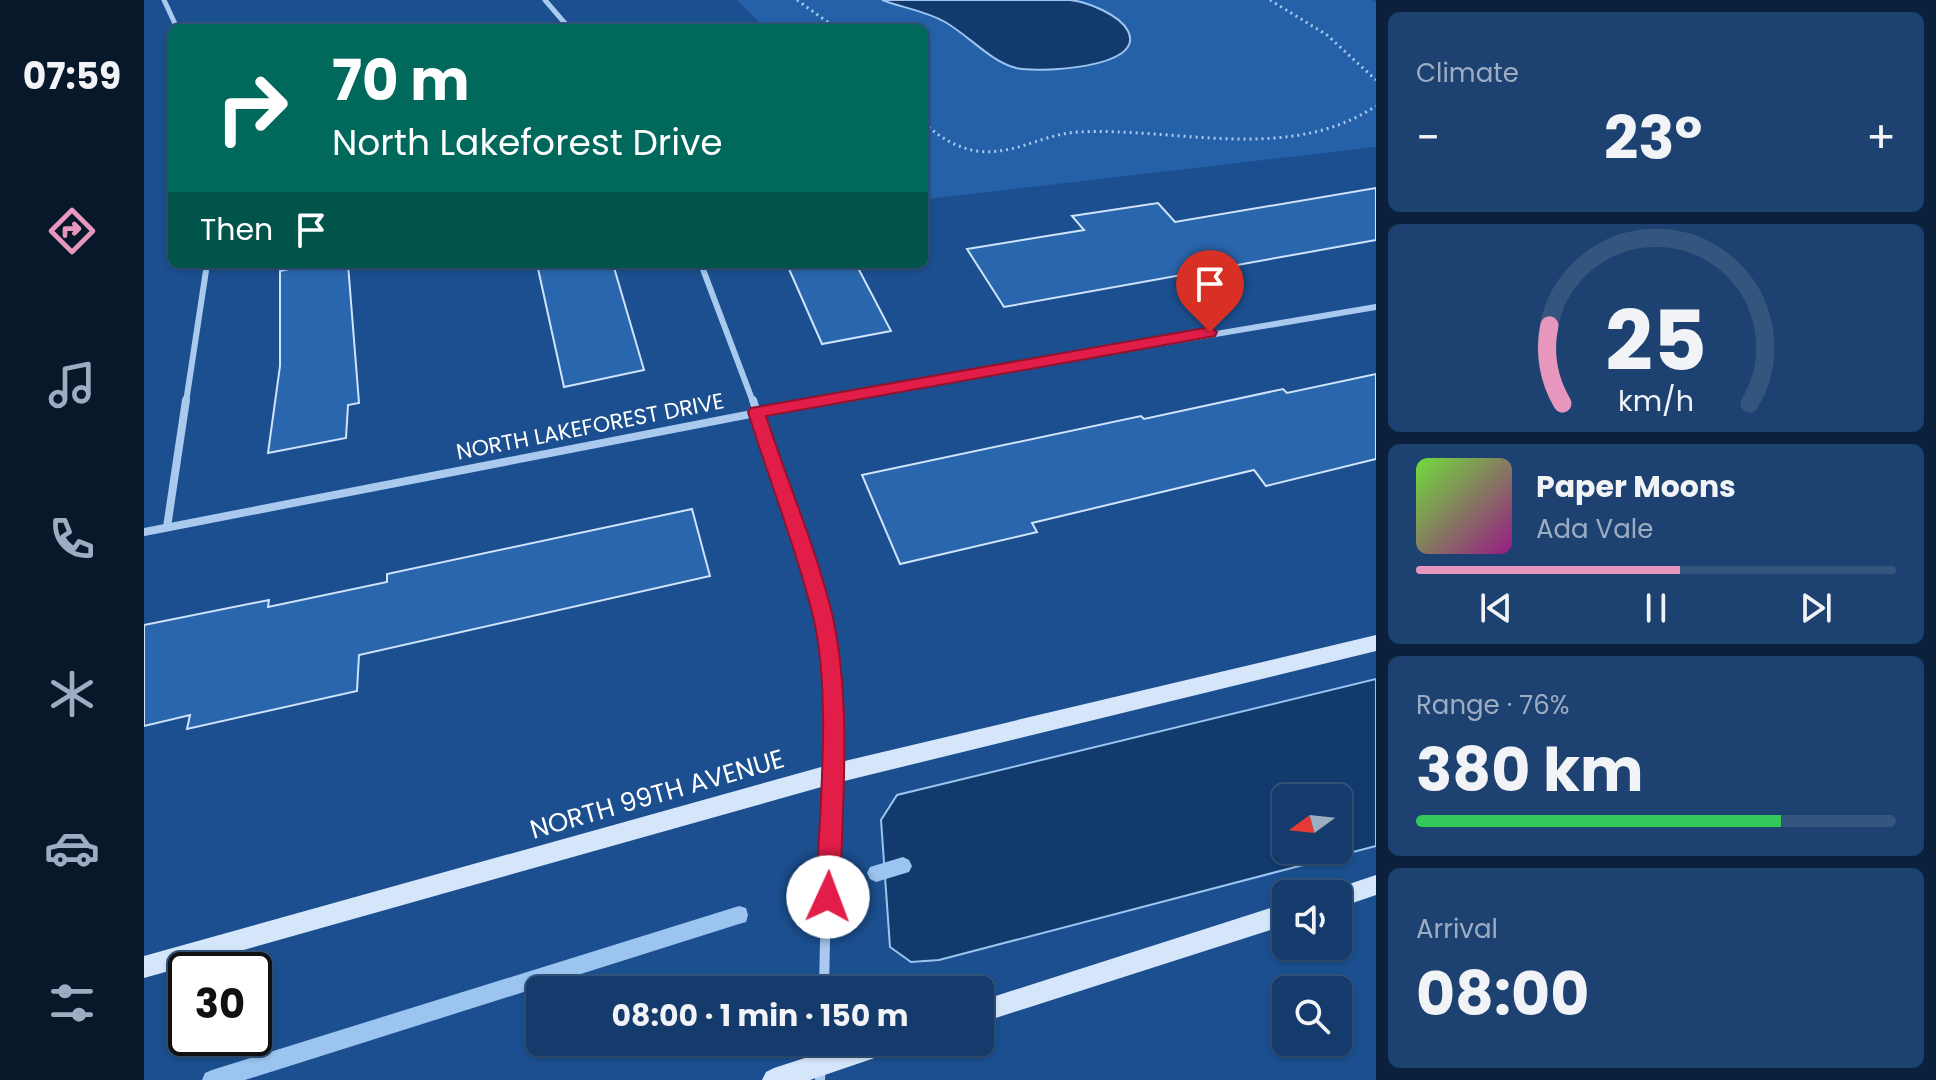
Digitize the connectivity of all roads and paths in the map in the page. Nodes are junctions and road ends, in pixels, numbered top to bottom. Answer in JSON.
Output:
{"nodes":[{"id":1,"x":164,"y":0,"type":"edge"},
{"id":2,"x":545,"y":0,"type":"edge"},
{"id":3,"x":797,"y":0,"type":"edge"},
{"id":4,"x":1270,"y":0,"type":"edge"},
{"id":5,"x":175,"y":24,"type":"edge"},
{"id":6,"x":566,"y":24,"type":"edge"},
{"id":7,"x":830,"y":24,"type":"edge"},
{"id":8,"x":1376,"y":80,"type":"edge"},
{"id":9,"x":1376,"y":106,"type":"edge"},
{"id":10,"x":928,"y":126,"type":"edge"},
{"id":11,"x":206,"y":268,"type":"edge"},
{"id":12,"x":702,"y":268,"type":"edge"},
{"id":13,"x":1376,"y":307,"type":"edge"},
{"id":14,"x":756,"y":412,"type":"junction"},
{"id":15,"x":167,"y":527,"type":"junction"},
{"id":16,"x":144,"y":532,"type":"edge"},
{"id":17,"x":1376,"y":643,"type":"edge"},
{"id":18,"x":832,"y":774,"type":"junction"},
{"id":19,"x":1376,"y":885,"type":"edge"},
{"id":20,"x":1352,"y":893,"type":"edge"},
{"id":21,"x":1272,"y":918,"type":"edge"},
{"id":22,"x":144,"y":967,"type":"edge"},
{"id":23,"x":825,"y":976,"type":"edge"},
{"id":24,"x":994,"y":1008,"type":"edge"},
{"id":25,"x":844,"y":1056,"type":"edge"},
{"id":26,"x":821,"y":1063,"type":"edge"},
{"id":27,"x":774,"y":1080,"type":"edge"}],
"edges":[{"from":1,"to":5,"type":"street"},
{"from":2,"to":6,"type":"street"},
{"from":3,"to":7,"type":"path"},
{"from":4,"to":8,"type":"path"},
{"from":9,"to":10,"type":"path"},
{"from":11,"to":15,"type":"street"},
{"from":12,"to":14,"type":"street"},
{"from":13,"to":14,"type":"street","name":"NORTH LAKEFOREST DRIVE"},
{"from":14,"to":15,"type":"street","name":"NORTH LAKEFOREST DRIVE"},
{"from":14,"to":18,"type":"street"},
{"from":15,"to":16,"type":"street","name":"NORTH LAKEFOREST DRIVE"},
{"from":17,"to":18,"type":"main road","name":"NORTH 99TH AVENUE"},
{"from":18,"to":22,"type":"main road","name":"NORTH 99TH AVENUE"},
{"from":18,"to":23,"type":"street"},
{"from":19,"to":20,"type":"main road"},
{"from":21,"to":24,"type":"main road"},
{"from":25,"to":26,"type":"main road"},
{"from":26,"to":27,"type":"main road"}]}
